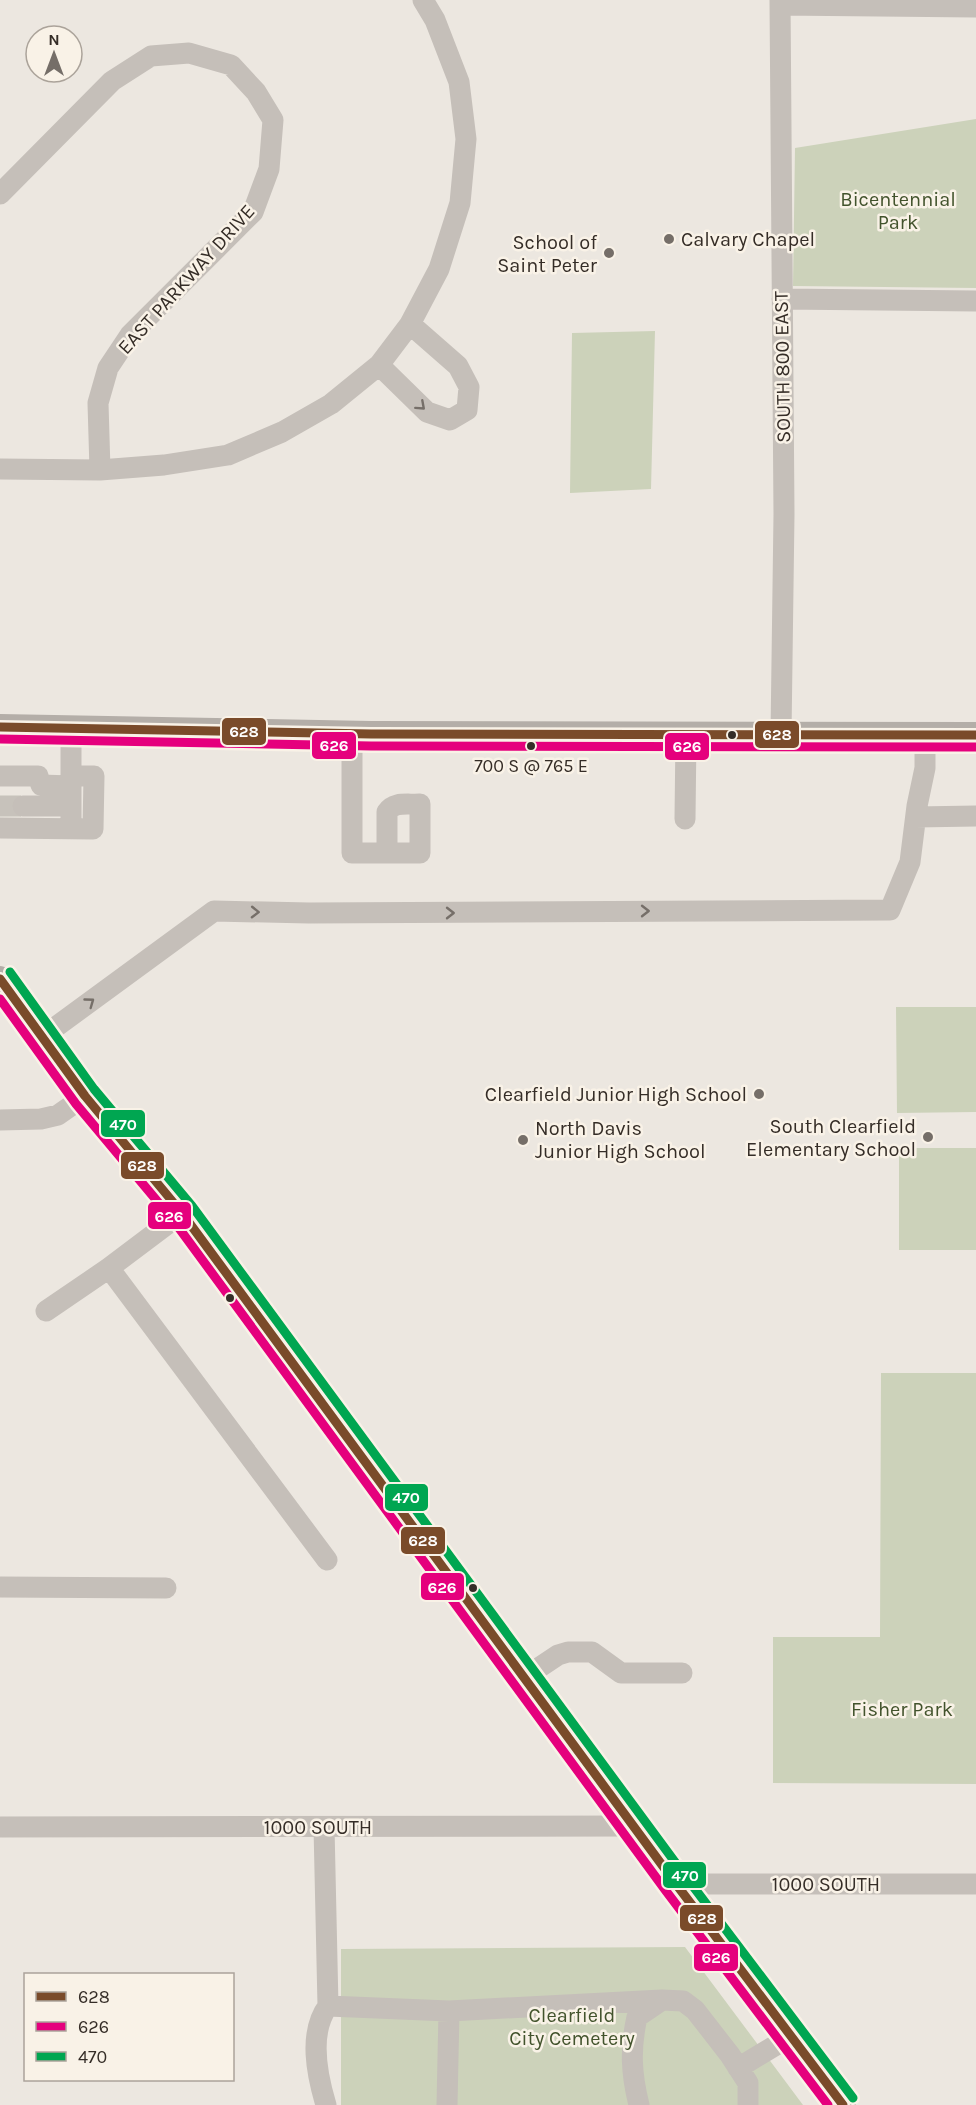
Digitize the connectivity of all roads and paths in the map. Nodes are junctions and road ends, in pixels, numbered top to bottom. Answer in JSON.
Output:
{"nodes":[{"id":1,"x":423,"y":0,"type":"edge"},
{"id":2,"x":780,"y":3,"type":"edge"},
{"id":3,"x":976,"y":7,"type":"edge"},
{"id":4,"x":0,"y":194,"type":"edge"},
{"id":5,"x":782,"y":300,"type":"junction"},
{"id":6,"x":976,"y":301,"type":"edge"},
{"id":7,"x":410,"y":324,"type":"junction"},
{"id":8,"x":379,"y":365,"type":"junction"},
{"id":9,"x":0,"y":470,"type":"edge"},
{"id":10,"x":100,"y":470,"type":"junction"},
{"id":11,"x":0,"y":727,"type":"edge"},
{"id":12,"x":71,"y":728,"type":"junction"},
{"id":13,"x":352,"y":734,"type":"junction"},
{"id":14,"x":781,"y":734,"type":"junction"},
{"id":15,"x":686,"y":735,"type":"junction"},
{"id":16,"x":925,"y":735,"type":"junction"},
{"id":17,"x":976,"y":735,"type":"edge"},
{"id":18,"x":0,"y":776,"type":"edge"},
{"id":19,"x":71,"y":790,"type":"junction"},
{"id":20,"x":976,"y":816,"type":"edge"},
{"id":21,"x":916,"y":817,"type":"junction"},
{"id":22,"x":686,"y":819,"type":"dead end"},
{"id":23,"x":0,"y":828,"type":"edge"},
{"id":24,"x":71,"y":829,"type":"junction"},
{"id":25,"x":387,"y":853,"type":"junction"},
{"id":26,"x":0,"y":979,"type":"edge"},
{"id":27,"x":42,"y":1037,"type":"junction"},
{"id":28,"x":85,"y":1096,"type":"junction"},
{"id":29,"x":0,"y":1120,"type":"edge"},
{"id":30,"x":182,"y":1213,"type":"junction"},
{"id":31,"x":109,"y":1268,"type":"junction"},
{"id":32,"x":46,"y":1311,"type":"dead end"},
{"id":33,"x":327,"y":1560,"type":"dead end"},
{"id":34,"x":0,"y":1587,"type":"edge"},
{"id":35,"x":166,"y":1588,"type":"dead end"},
{"id":36,"x":682,"y":1673,"type":"dead end"},
{"id":37,"x":525,"y":1677,"type":"junction"},
{"id":38,"x":635,"y":1826,"type":"junction"},
{"id":39,"x":0,"y":1827,"type":"edge"},
{"id":40,"x":324,"y":1827,"type":"junction"},
{"id":41,"x":676,"y":1884,"type":"junction"},
{"id":42,"x":976,"y":1884,"type":"edge"},
{"id":43,"x":662,"y":2000,"type":"junction"},
{"id":44,"x":328,"y":2006,"type":"junction"},
{"id":45,"x":449,"y":2011,"type":"junction"},
{"id":46,"x":791,"y":2036,"type":"junction"},
{"id":47,"x":738,"y":2068,"type":"junction"},
{"id":48,"x":326,"y":2105,"type":"edge"},
{"id":49,"x":447,"y":2105,"type":"edge"},
{"id":50,"x":639,"y":2105,"type":"edge"},
{"id":51,"x":748,"y":2105,"type":"edge"},
{"id":52,"x":843,"y":2105,"type":"edge"}],
"edges":[{"from":1,"to":7,"type":"street"},
{"from":2,"to":3,"type":"street"},
{"from":2,"to":5,"type":"street","name":"SOUTH 800 EAST"},
{"from":4,"to":10,"type":"street","name":"EAST PARKWAY DRIVE"},
{"from":5,"to":6,"type":"street"},
{"from":5,"to":14,"type":"street","name":"SOUTH 800 EAST"},
{"from":7,"to":8,"type":"street"},
{"from":8,"to":7,"type":"street","one_way":true},
{"from":8,"to":10,"type":"street"},
{"from":9,"to":10,"type":"street"},
{"from":11,"to":12,"type":"main road"},
{"from":12,"to":13,"type":"main road"},
{"from":12,"to":19,"type":"street"},
{"from":13,"to":15,"type":"main road"},
{"from":13,"to":25,"type":"street"},
{"from":14,"to":15,"type":"main road"},
{"from":14,"to":16,"type":"main road"},
{"from":15,"to":22,"type":"street"},
{"from":16,"to":17,"type":"main road"},
{"from":16,"to":21,"type":"street"},
{"from":18,"to":19,"type":"street"},
{"from":19,"to":24,"type":"street"},
{"from":19,"to":24,"type":"street"},
{"from":20,"to":21,"type":"street"},
{"from":27,"to":21,"type":"street","one_way":true},
{"from":23,"to":24,"type":"street"},
{"from":25,"to":25,"type":"street"},
{"from":26,"to":27,"type":"main road"},
{"from":27,"to":28,"type":"main road"},
{"from":28,"to":29,"type":"street"},
{"from":28,"to":30,"type":"main road"},
{"from":30,"to":31,"type":"street"},
{"from":30,"to":37,"type":"main road"},
{"from":31,"to":32,"type":"street"},
{"from":31,"to":33,"type":"street"},
{"from":34,"to":35,"type":"street"},
{"from":36,"to":37,"type":"street"},
{"from":37,"to":38,"type":"main road"},
{"from":38,"to":40,"type":"street","name":"1000 SOUTH"},
{"from":38,"to":41,"type":"main road"},
{"from":39,"to":40,"type":"street","name":"1000 SOUTH"},
{"from":40,"to":44,"type":"street"},
{"from":41,"to":42,"type":"street","name":"1000 SOUTH"},
{"from":41,"to":46,"type":"main road"},
{"from":43,"to":45,"type":"street"},
{"from":43,"to":47,"type":"street"},
{"from":43,"to":50,"type":"street"},
{"from":44,"to":45,"type":"street"},
{"from":44,"to":48,"type":"street"},
{"from":45,"to":49,"type":"street"},
{"from":46,"to":47,"type":"street"},
{"from":46,"to":52,"type":"main road"},
{"from":47,"to":51,"type":"street"}]}
